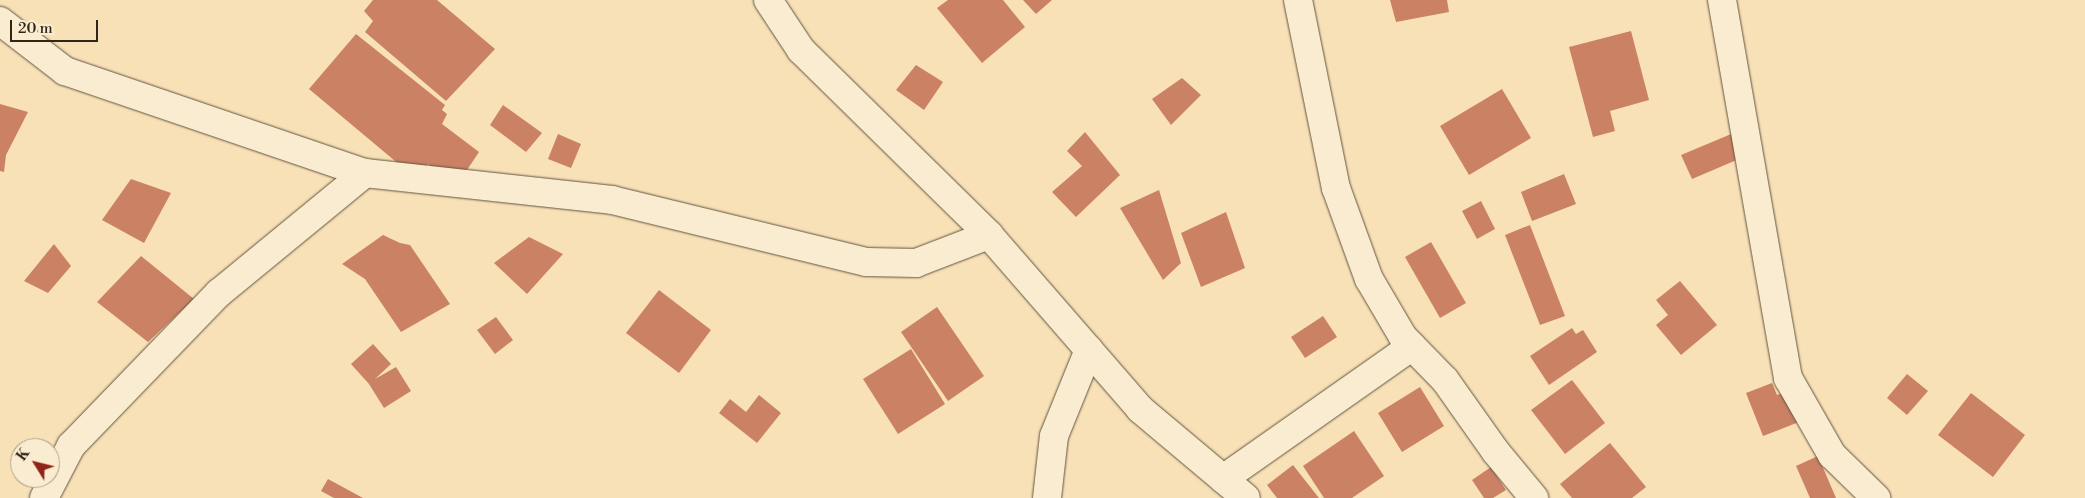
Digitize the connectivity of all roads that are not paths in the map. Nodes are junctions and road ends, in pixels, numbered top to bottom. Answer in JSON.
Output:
{"nodes":[{"id":1,"x":768,"y":0,"type":"edge"},
{"id":2,"x":1298,"y":0,"type":"edge"},
{"id":3,"x":1722,"y":0,"type":"edge"},
{"id":4,"x":0,"y":21,"type":"edge"},
{"id":5,"x":364,"y":172,"type":"junction"},
{"id":6,"x":989,"y":235,"type":"junction"},
{"id":7,"x":1412,"y":346,"type":"junction"},
{"id":8,"x":1089,"y":350,"type":"junction"},
{"id":9,"x":1223,"y":479,"type":"junction"},
{"id":10,"x":44,"y":498,"type":"edge"},
{"id":11,"x":1047,"y":498,"type":"edge"},
{"id":12,"x":1246,"y":498,"type":"edge"},
{"id":13,"x":1534,"y":498,"type":"edge"},
{"id":14,"x":1876,"y":498,"type":"edge"}],
"edges":[{"from":1,"to":6,"type":"street"},
{"from":2,"to":7,"type":"street"},
{"from":3,"to":14,"type":"street"},
{"from":4,"to":5,"type":"street"},
{"from":5,"to":6,"type":"street"},
{"from":5,"to":10,"type":"street"},
{"from":6,"to":8,"type":"street"},
{"from":7,"to":9,"type":"street"},
{"from":7,"to":13,"type":"street"},
{"from":8,"to":9,"type":"street"},
{"from":8,"to":11,"type":"street"},
{"from":9,"to":12,"type":"street"}]}
